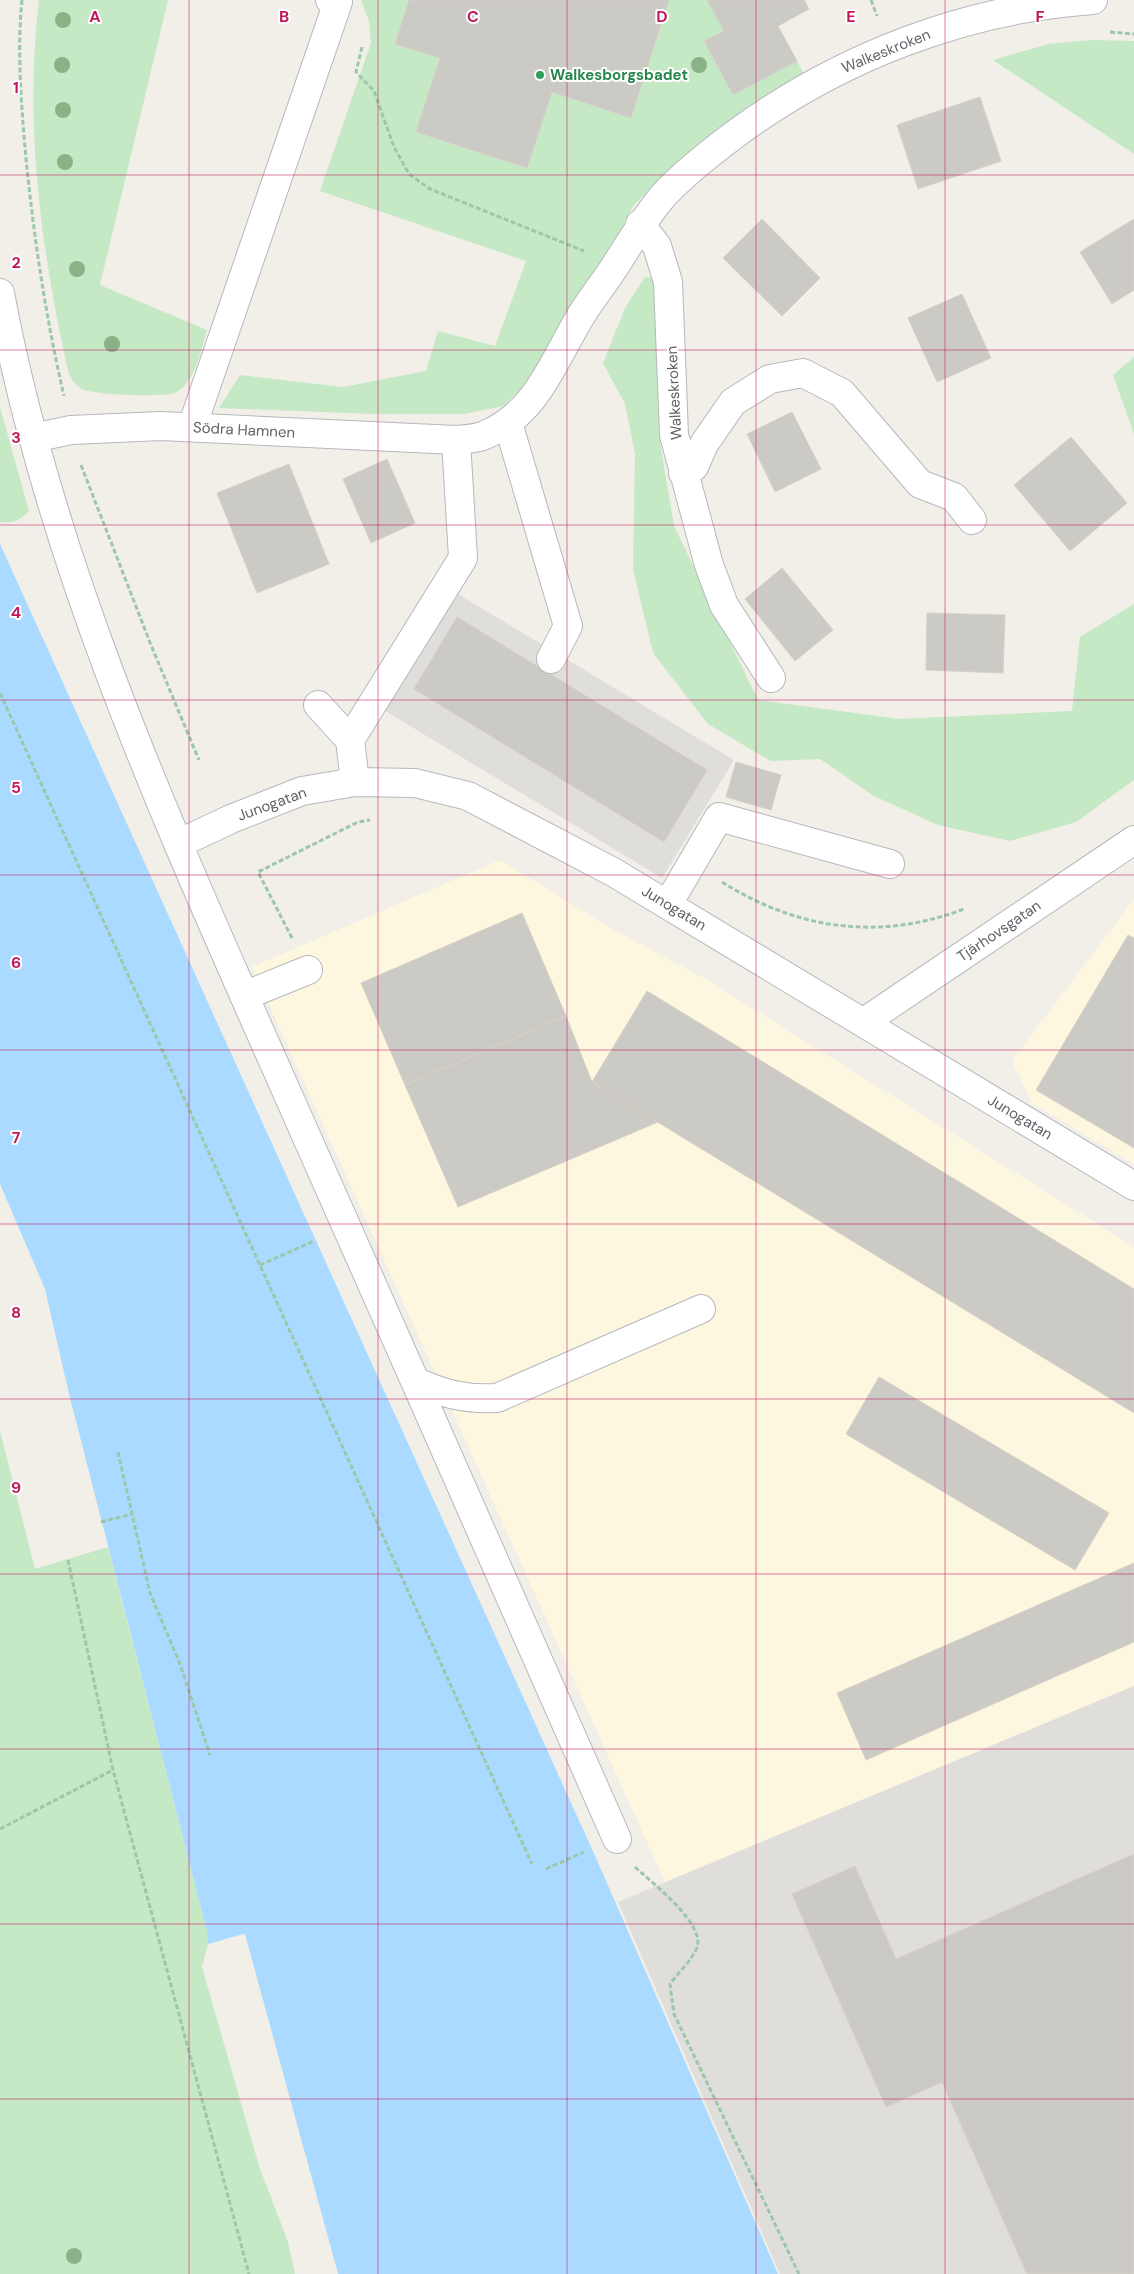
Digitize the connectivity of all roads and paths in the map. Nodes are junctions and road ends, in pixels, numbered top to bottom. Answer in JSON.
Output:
{"nodes":[{"id":1,"x":22,"y":0,"type":"edge"},
{"id":2,"x":1093,"y":0,"type":"edge"},
{"id":3,"x":335,"y":1,"type":"edge"},
{"id":4,"x":1108,"y":32,"type":"dead end"},
{"id":5,"x":1134,"y":34,"type":"edge"},
{"id":6,"x":363,"y":43,"type":"dead end"},
{"id":7,"x":640,"y":224,"type":"junction"},
{"id":8,"x":616,"y":264,"type":"junction"},
{"id":9,"x":0,"y":293,"type":"edge"},
{"id":10,"x":508,"y":423,"type":"junction"},
{"id":11,"x":192,"y":427,"type":"junction"},
{"id":12,"x":71,"y":430,"type":"junction"},
{"id":13,"x":33,"y":438,"type":"junction"},
{"id":14,"x":456,"y":440,"type":"junction"},
{"id":15,"x":683,"y":473,"type":"junction"},
{"id":16,"x":972,"y":520,"type":"dead end"},
{"id":17,"x":551,"y":659,"type":"dead end"},
{"id":18,"x":770,"y":678,"type":"dead end"},
{"id":19,"x":0,"y":693,"type":"edge"},
{"id":20,"x":318,"y":706,"type":"dead end"},
{"id":21,"x":350,"y":740,"type":"junction"},
{"id":22,"x":199,"y":760,"type":"dead end"},
{"id":23,"x":356,"y":782,"type":"junction"},
{"id":24,"x":376,"y":818,"type":"dead end"},
{"id":25,"x":1134,"y":840,"type":"edge"},
{"id":26,"x":178,"y":844,"type":"junction"},
{"id":27,"x":890,"y":864,"type":"dead end"},
{"id":28,"x":668,"y":904,"type":"junction"},
{"id":29,"x":308,"y":970,"type":"joint"},
{"id":30,"x":244,"y":996,"type":"junction"},
{"id":31,"x":864,"y":1022,"type":"junction"},
{"id":32,"x":1134,"y":1186,"type":"edge"},
{"id":33,"x":316,"y":1240,"type":"dead end"},
{"id":34,"x":260,"y":1265,"type":"junction"},
{"id":35,"x":701,"y":1309,"type":"dead end"},
{"id":36,"x":415,"y":1381,"type":"junction"},
{"id":37,"x":118,"y":1452,"type":"dead end"},
{"id":38,"x":132,"y":1514,"type":"junction"},
{"id":39,"x":101,"y":1522,"type":"dead end"},
{"id":40,"x":68,"y":1560,"type":"dead end"},
{"id":41,"x":210,"y":1755,"type":"dead end"},
{"id":42,"x":113,"y":1770,"type":"junction"},
{"id":43,"x":0,"y":1830,"type":"edge"},
{"id":44,"x":617,"y":1839,"type":"dead end"},
{"id":45,"x":592,"y":1849,"type":"dead end"},
{"id":46,"x":532,"y":1864,"type":"dead end"},
{"id":47,"x":546,"y":1869,"type":"dead end"},
{"id":48,"x":249,"y":2274,"type":"edge"}],
"edges":[{"from":1,"to":12,"type":"path"},
{"from":2,"to":7,"type":"street","name":"Walkeskroken"},
{"from":3,"to":11,"type":"street"},
{"from":4,"to":5,"type":"path"},
{"from":6,"to":8,"type":"path"},
{"from":7,"to":8,"type":"street","name":"Walkeskroken"},
{"from":7,"to":15,"type":"street","name":"Walkeskroken"},
{"from":8,"to":10,"type":"street","name":"Walkeskroken"},
{"from":9,"to":13,"type":"street"},
{"from":10,"to":14,"type":"street","name":"Walkeskroken"},
{"from":10,"to":17,"type":"street"},
{"from":11,"to":12,"type":"street","name":"Södra Hamnen"},
{"from":11,"to":14,"type":"street","name":"Södra Hamnen"},
{"from":12,"to":13,"type":"street","name":"Södra Hamnen"},
{"from":12,"to":22,"type":"path"},
{"from":13,"to":26,"type":"street"},
{"from":14,"to":21,"type":"street"},
{"from":15,"to":16,"type":"street","name":"Walkeskroken"},
{"from":15,"to":18,"type":"street"},
{"from":19,"to":34,"type":"path"},
{"from":20,"to":21,"type":"street"},
{"from":21,"to":23,"type":"street"},
{"from":23,"to":26,"type":"street","name":"Junogatan"},
{"from":23,"to":28,"type":"street","name":"Junogatan"},
{"from":24,"to":29,"type":"path"},
{"from":25,"to":31,"type":"street","name":"Tjärhovsgatan"},
{"from":26,"to":30,"type":"street"},
{"from":27,"to":28,"type":"street"},
{"from":28,"to":31,"type":"street","name":"Junogatan"},
{"from":29,"to":30,"type":"street"},
{"from":30,"to":36,"type":"street"},
{"from":31,"to":32,"type":"street","name":"Junogatan"},
{"from":33,"to":34,"type":"path"},
{"from":34,"to":46,"type":"path"},
{"from":35,"to":36,"type":"street"},
{"from":36,"to":44,"type":"street"},
{"from":37,"to":38,"type":"path"},
{"from":38,"to":39,"type":"path"},
{"from":38,"to":41,"type":"path"},
{"from":40,"to":42,"type":"path"},
{"from":42,"to":43,"type":"path"},
{"from":42,"to":48,"type":"path"},
{"from":45,"to":47,"type":"path"}]}
